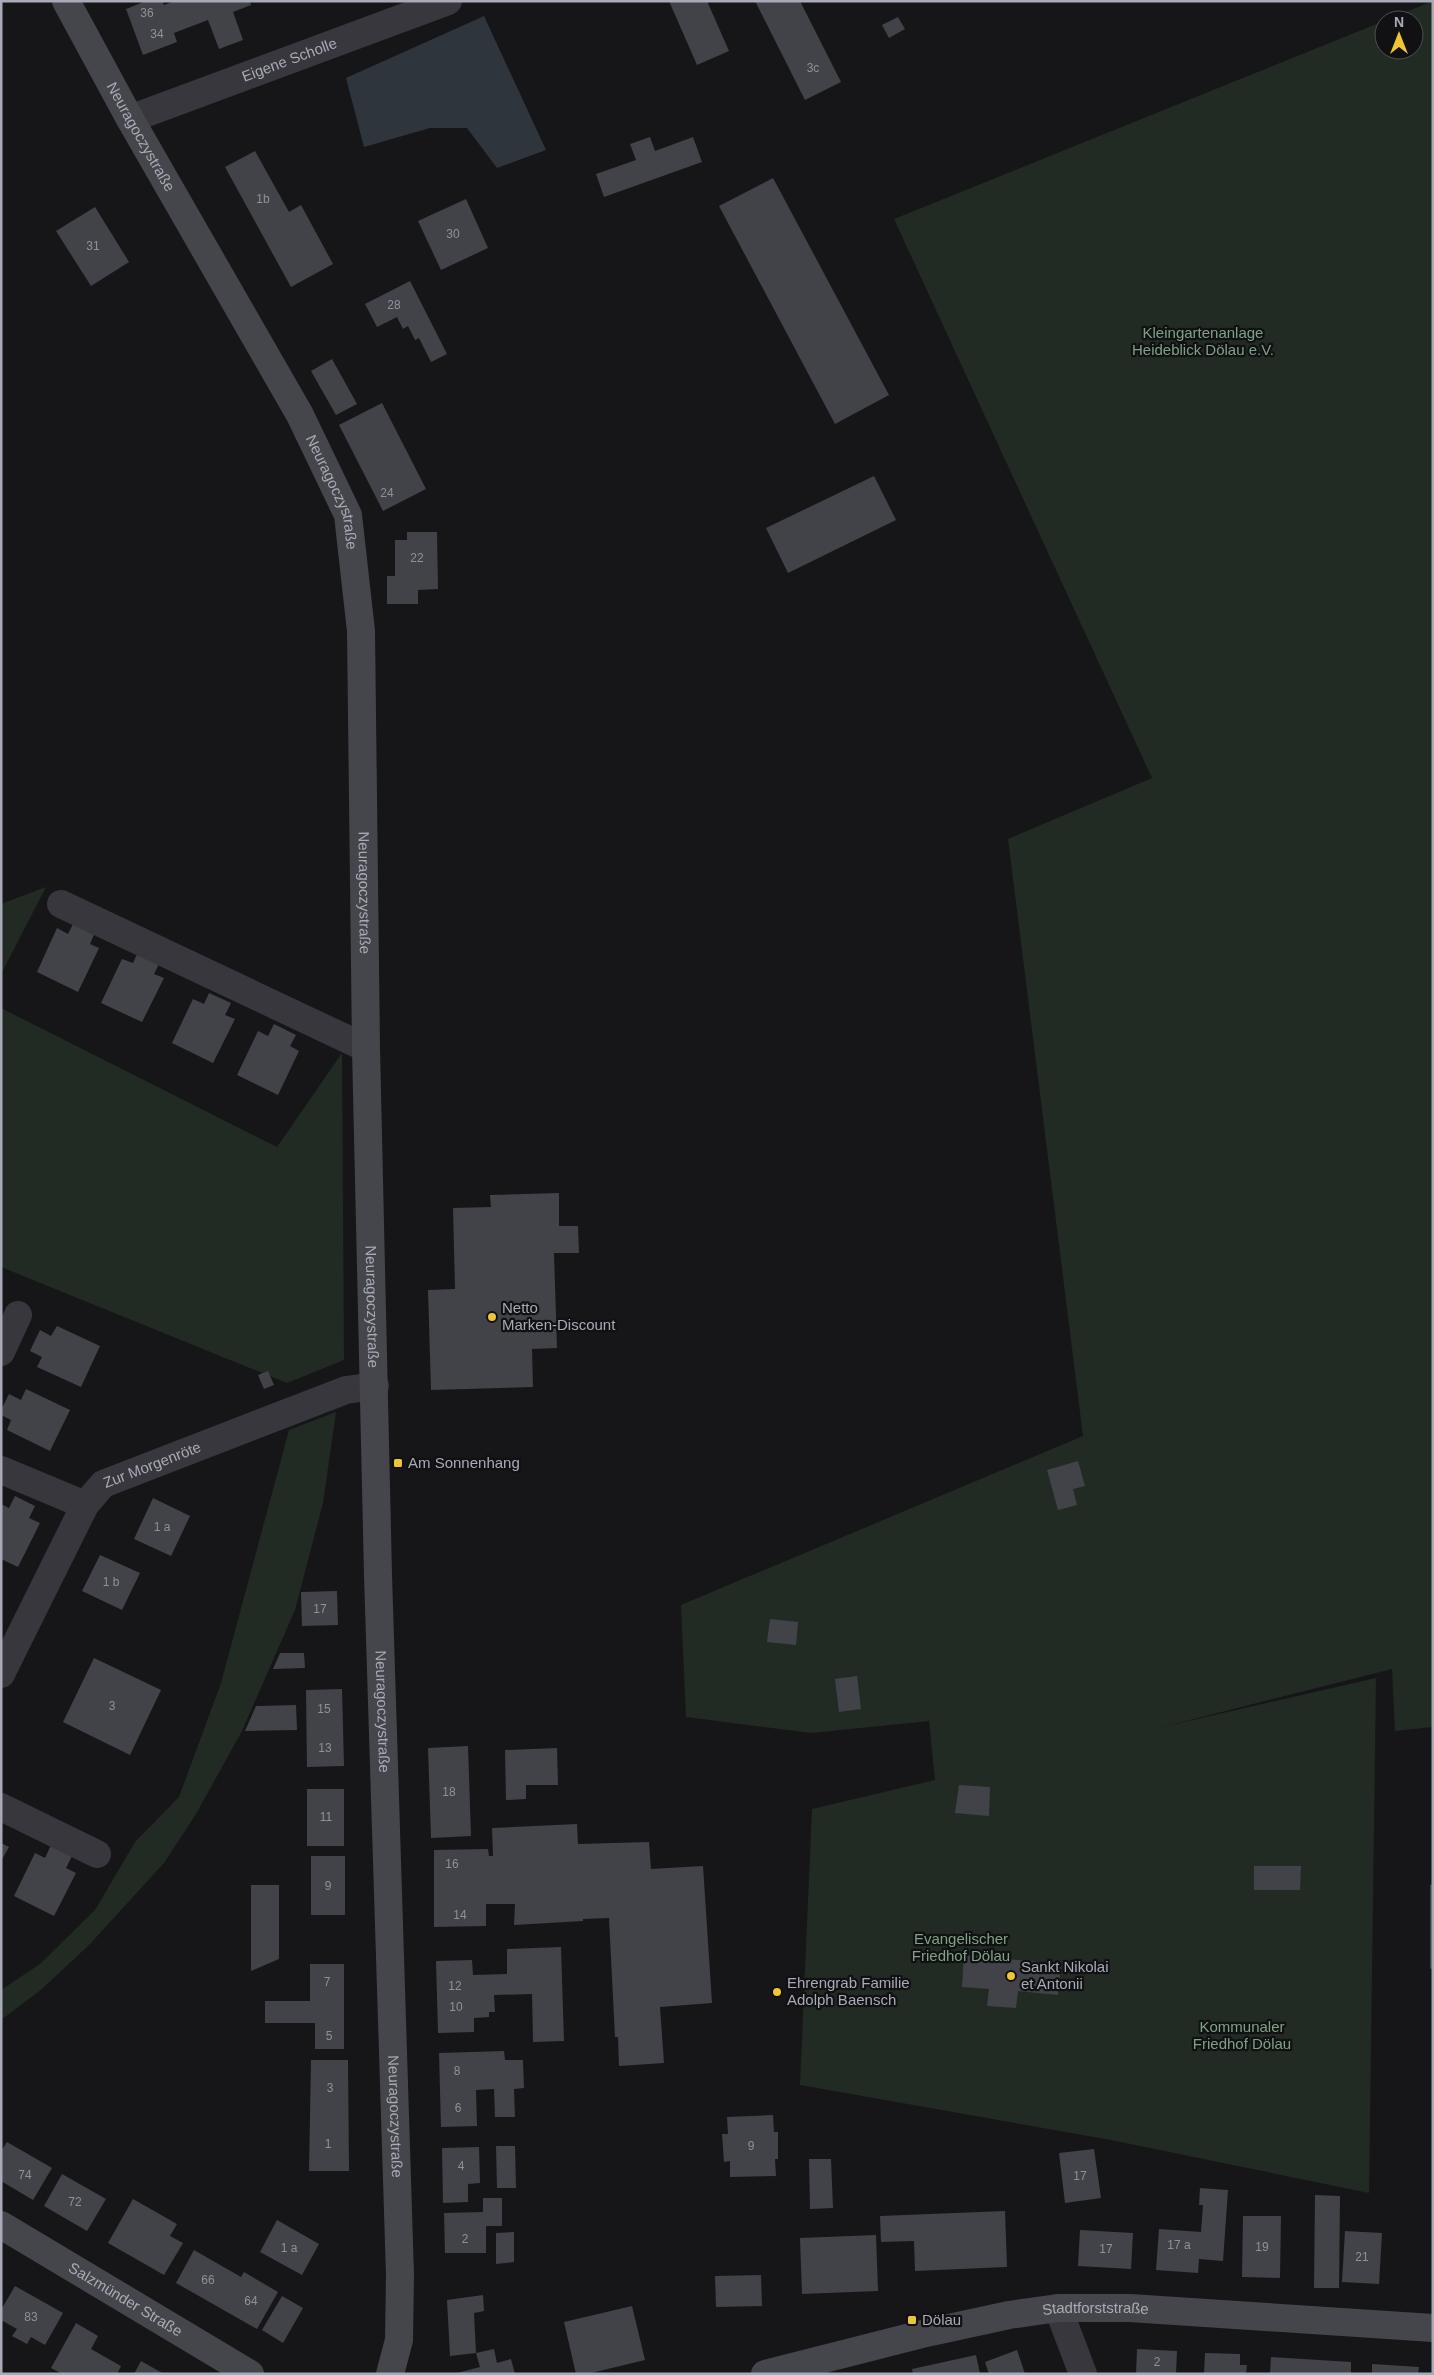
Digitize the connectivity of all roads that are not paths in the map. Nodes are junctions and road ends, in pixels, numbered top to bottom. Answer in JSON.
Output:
{"nodes":[{"id":1,"x":66,"y":1,"type":"edge"},
{"id":2,"x":448,"y":1,"type":"edge"},
{"id":3,"x":130,"y":118,"type":"junction"},
{"id":4,"x":61,"y":904,"type":"dead end"},
{"id":5,"x":366,"y":1048,"type":"junction"},
{"id":6,"x":18,"y":1315,"type":"dead end"},
{"id":7,"x":1,"y":1352,"type":"edge"},
{"id":8,"x":374,"y":1386,"type":"junction"},
{"id":9,"x":1,"y":1470,"type":"edge"},
{"id":10,"x":85,"y":1506,"type":"junction"},
{"id":11,"x":1,"y":1674,"type":"edge"},
{"id":12,"x":1,"y":1807,"type":"edge"},
{"id":13,"x":97,"y":1854,"type":"dead end"},
{"id":14,"x":1,"y":2225,"type":"edge"},
{"id":15,"x":1058,"y":2308,"type":"junction"},
{"id":16,"x":1433,"y":2328,"type":"edge"},
{"id":17,"x":250,"y":2374,"type":"edge"},
{"id":18,"x":390,"y":2374,"type":"edge"},
{"id":19,"x":765,"y":2374,"type":"edge"},
{"id":20,"x":1083,"y":2374,"type":"edge"}],
"edges":[{"from":1,"to":3,"type":"main road","name":"Neuragoczystraße"},
{"from":2,"to":3,"type":"street","name":"Eigene Scholle"},
{"from":3,"to":5,"type":"main road","name":"Neuragoczystraße"},
{"from":4,"to":5,"type":"street"},
{"from":5,"to":8,"type":"main road","name":"Neuragoczystraße"},
{"from":6,"to":7,"type":"street"},
{"from":8,"to":10,"type":"street","name":"Zur Morgenröte"},
{"from":8,"to":18,"type":"main road","name":"Neuragoczystraße"},
{"from":9,"to":10,"type":"street"},
{"from":10,"to":11,"type":"street","name":"Zur Morgenröte"},
{"from":12,"to":13,"type":"street"},
{"from":14,"to":17,"type":"main road","name":"Salzmünder Straße"},
{"from":15,"to":16,"type":"main road","name":"Stadtforststraße"},
{"from":15,"to":19,"type":"main road","name":"Stadtforststraße"},
{"from":15,"to":20,"type":"street"}]}
